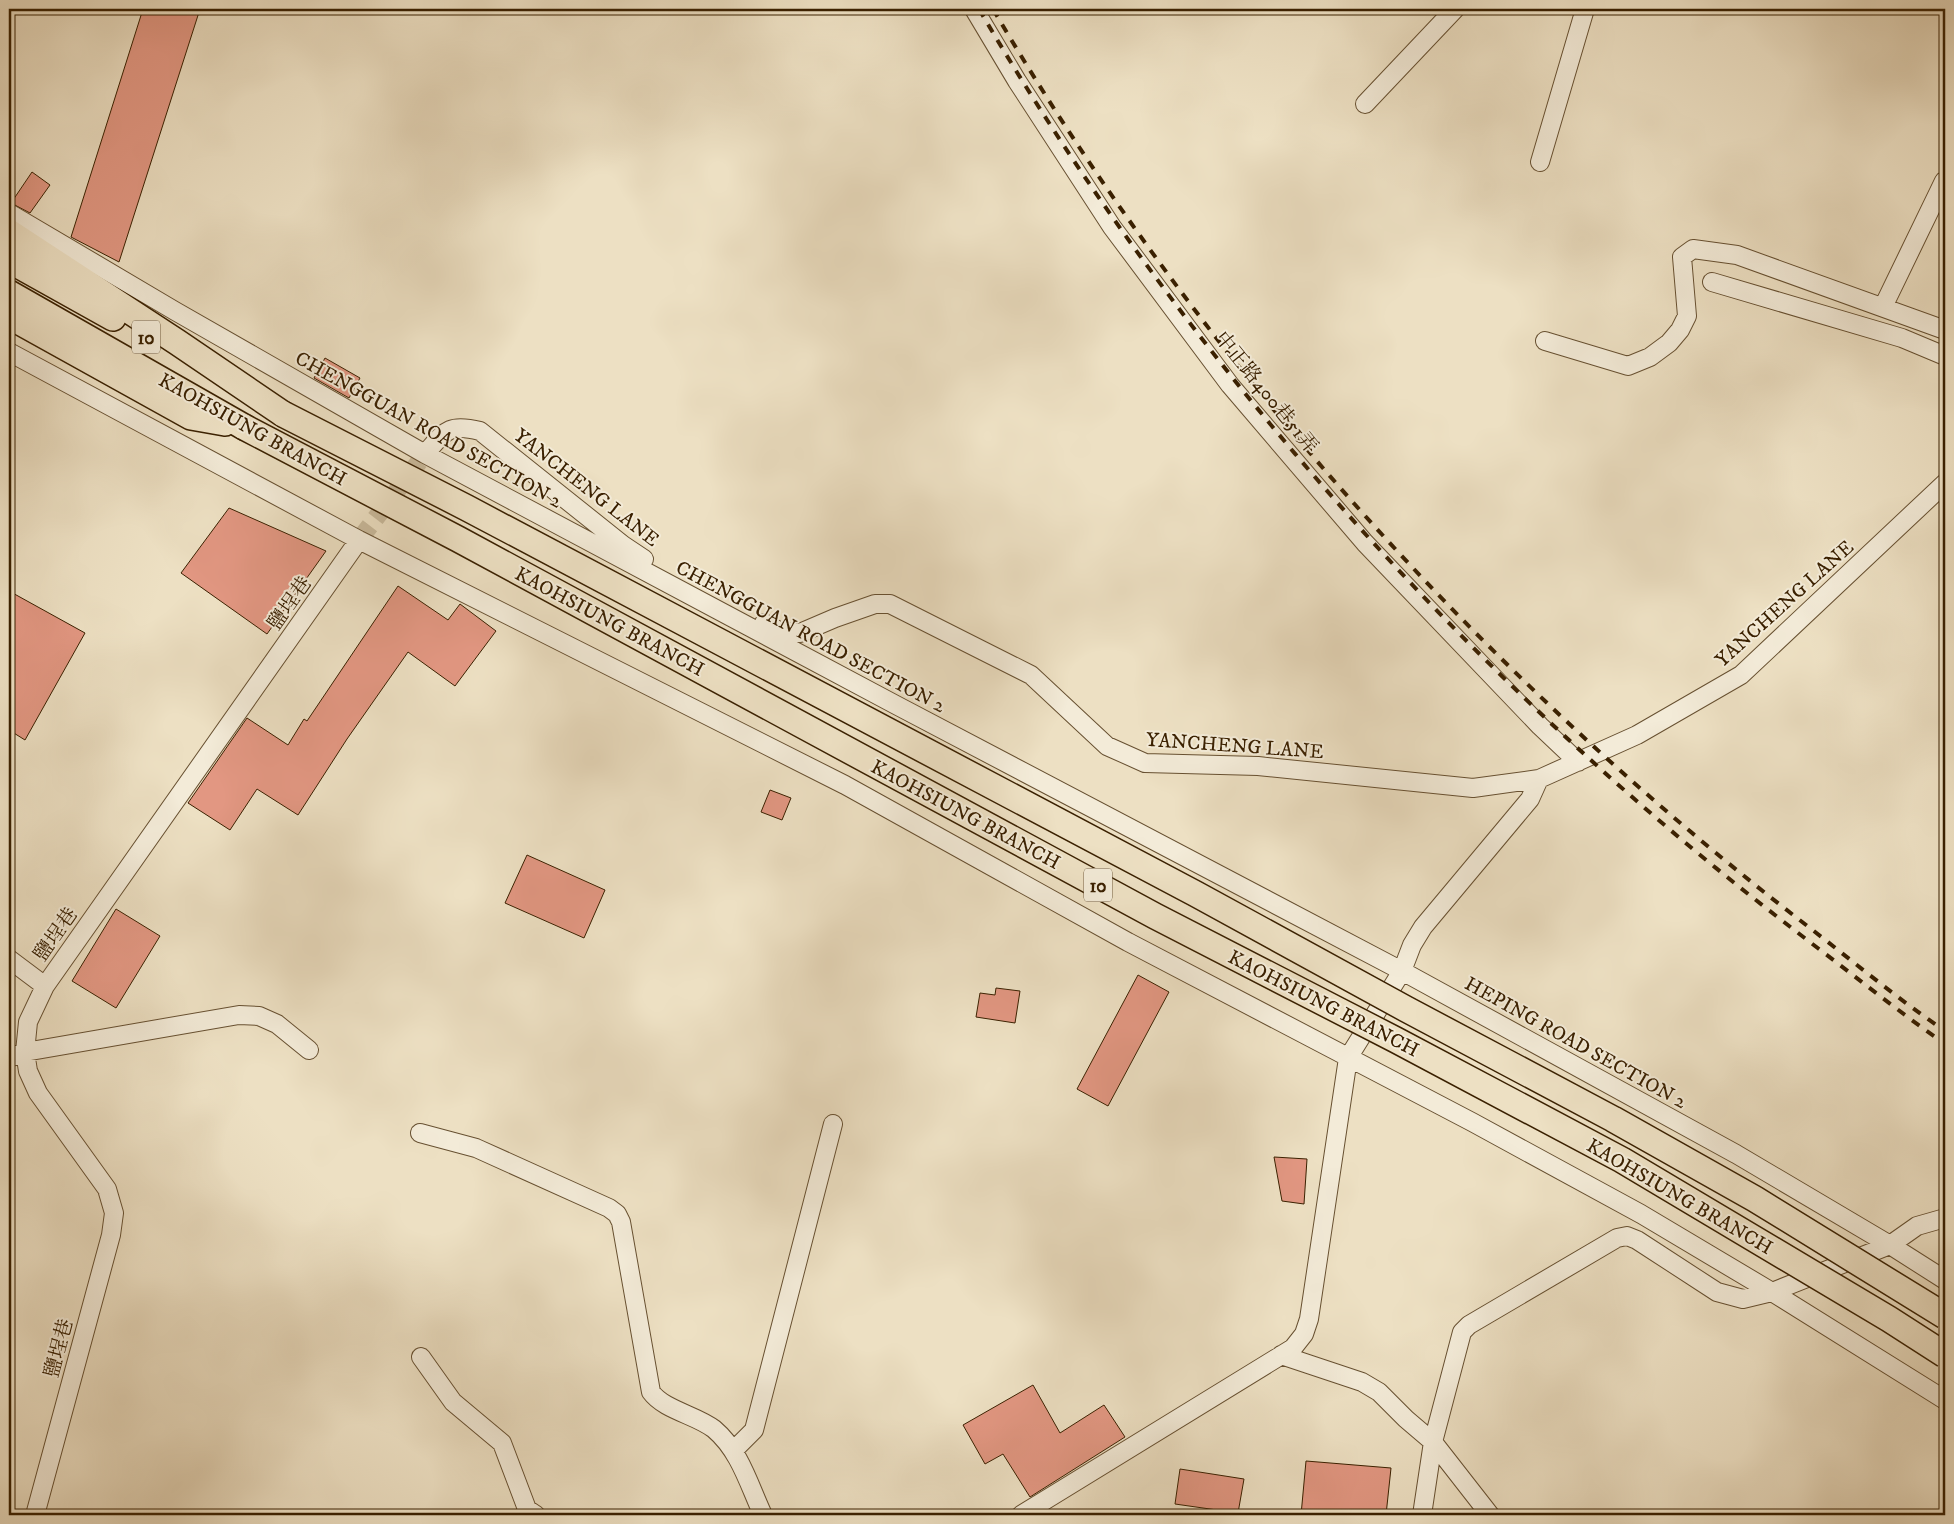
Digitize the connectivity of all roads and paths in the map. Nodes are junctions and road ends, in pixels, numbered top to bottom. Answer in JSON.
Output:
{"nodes":[{"id":1,"x":974,"y":9,"type":"edge"},
{"id":2,"x":1455,"y":9,"type":"edge"},
{"id":3,"x":1585,"y":9,"type":"edge"},
{"id":4,"x":1365,"y":104,"type":"dead end"},
{"id":5,"x":1540,"y":162,"type":"dead end"},
{"id":6,"x":1944,"y":181,"type":"edge"},
{"id":7,"x":9,"y":213,"type":"edge"},
{"id":8,"x":9,"y":232,"type":"edge"},
{"id":9,"x":9,"y":260,"type":"edge"},
{"id":10,"x":1712,"y":282,"type":"dead end"},
{"id":11,"x":9,"y":293,"type":"edge"},
{"id":12,"x":1883,"y":307,"type":"junction"},
{"id":13,"x":9,"y":316,"type":"edge"},
{"id":14,"x":1945,"y":330,"type":"edge"},
{"id":15,"x":1545,"y":341,"type":"dead end"},
{"id":16,"x":9,"y":352,"type":"edge"},
{"id":17,"x":1945,"y":356,"type":"edge"},
{"id":18,"x":283,"y":414,"type":"junction"},
{"id":19,"x":244,"y":427,"type":"junction"},
{"id":20,"x":425,"y":454,"type":"junction"},
{"id":21,"x":1945,"y":483,"type":"edge"},
{"id":22,"x":359,"y":540,"type":"junction"},
{"id":23,"x":1578,"y":762,"type":"junction"},
{"id":24,"x":1539,"y":779,"type":"junction"},
{"id":25,"x":1179,"y":854,"type":"joint"},
{"id":26,"x":9,"y":959,"type":"edge"},
{"id":27,"x":1402,"y":971,"type":"junction"},
{"id":28,"x":45,"y":986,"type":"junction"},
{"id":29,"x":308,"y":1050,"type":"dead end"},
{"id":30,"x":17,"y":1055,"type":"edge"},
{"id":31,"x":1348,"y":1058,"type":"junction"},
{"id":32,"x":833,"y":1124,"type":"dead end"},
{"id":33,"x":420,"y":1133,"type":"dead end"},
{"id":34,"x":1945,"y":1218,"type":"edge"},
{"id":35,"x":1890,"y":1245,"type":"junction"},
{"id":36,"x":1945,"y":1280,"type":"edge"},
{"id":37,"x":1772,"y":1292,"type":"junction"},
{"id":38,"x":1945,"y":1316,"type":"edge"},
{"id":39,"x":1281,"y":1355,"type":"junction"},
{"id":40,"x":1945,"y":1355,"type":"edge"},
{"id":41,"x":421,"y":1357,"type":"dead end"},
{"id":42,"x":1945,"y":1400,"type":"edge"},
{"id":43,"x":1433,"y":1442,"type":"junction"},
{"id":44,"x":734,"y":1450,"type":"junction"},
{"id":45,"x":35,"y":1515,"type":"edge"},
{"id":46,"x":536,"y":1515,"type":"edge"},
{"id":47,"x":763,"y":1515,"type":"edge"},
{"id":48,"x":1021,"y":1515,"type":"edge"},
{"id":49,"x":1422,"y":1515,"type":"edge"},
{"id":50,"x":1490,"y":1515,"type":"edge"}],
"edges":[{"from":1,"to":23,"type":"street","name":"中正路400巷51弄"},
{"from":2,"to":4,"type":"street"},
{"from":3,"to":5,"type":"street"},
{"from":6,"to":12,"type":"street"},
{"from":7,"to":20,"type":"street","name":"CHENGGUAN ROAD SECTION 2"},
{"from":8,"to":18,"type":"highway"},
{"from":9,"to":18,"type":"highway","name":"KAOHSIUNG BRANCH","number":"10"},
{"from":10,"to":17,"type":"street"},
{"from":11,"to":19,"type":"highway","name":"KAOHSIUNG BRANCH","number":"10"},
{"from":12,"to":14,"type":"street"},
{"from":12,"to":15,"type":"street"},
{"from":13,"to":19,"type":"highway"},
{"from":16,"to":22,"type":"street"},
{"from":18,"to":38,"type":"highway","name":"KAOHSIUNG BRANCH","number":"10","bridge":true},
{"from":19,"to":40,"type":"highway","name":"KAOHSIUNG BRANCH","number":"10","bridge":true},
{"from":20,"to":24,"type":"street","name":"YANCHENG LANE"},
{"from":20,"to":25,"type":"street","name":"CHENGGUAN ROAD SECTION 2"},
{"from":21,"to":23,"type":"street","name":"YANCHENG LANE"},
{"from":22,"to":28,"type":"street","name":"鹽埕巷"},
{"from":22,"to":31,"type":"street"},
{"from":23,"to":24,"type":"street","name":"YANCHENG LANE"},
{"from":24,"to":27,"type":"street"},
{"from":25,"to":27,"type":"street","name":"HEPING ROAD SECTION 2"},
{"from":26,"to":28,"type":"street"},
{"from":27,"to":31,"type":"street"},
{"from":27,"to":35,"type":"street","name":"HEPING ROAD SECTION 2"},
{"from":28,"to":30,"type":"street","name":"鹽埕巷"},
{"from":29,"to":30,"type":"street"},
{"from":30,"to":45,"type":"street","name":"鹽埕巷"},
{"from":31,"to":37,"type":"street"},
{"from":31,"to":39,"type":"street"},
{"from":32,"to":44,"type":"street"},
{"from":33,"to":44,"type":"street"},
{"from":34,"to":35,"type":"street"},
{"from":35,"to":36,"type":"street","name":"HEPING ROAD SECTION 2"},
{"from":35,"to":37,"type":"street"},
{"from":37,"to":42,"type":"street"},
{"from":37,"to":43,"type":"street"},
{"from":39,"to":43,"type":"street"},
{"from":39,"to":48,"type":"street"},
{"from":41,"to":46,"type":"street"},
{"from":43,"to":49,"type":"street"},
{"from":43,"to":50,"type":"street"},
{"from":44,"to":47,"type":"street"}]}
